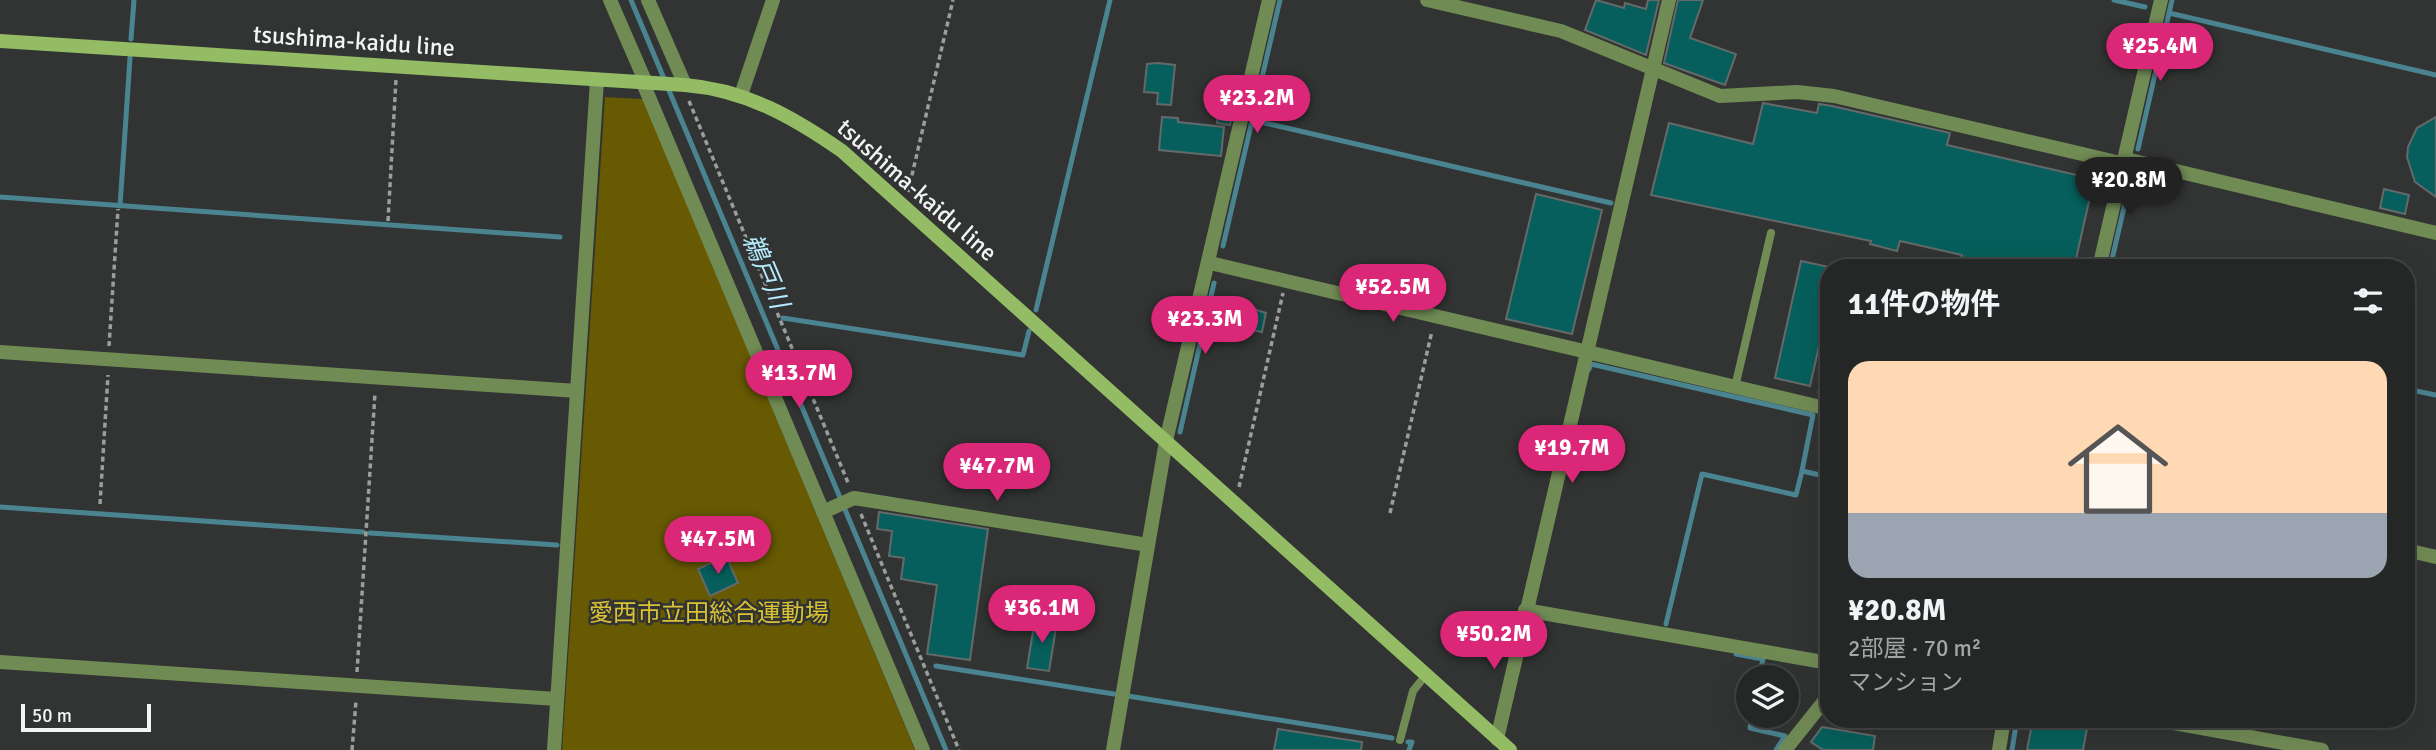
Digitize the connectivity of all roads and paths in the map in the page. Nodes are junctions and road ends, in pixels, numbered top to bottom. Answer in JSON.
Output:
{"nodes":[{"id":1,"x":610,"y":0,"type":"edge"},
{"id":2,"x":649,"y":0,"type":"edge"},
{"id":3,"x":774,"y":0,"type":"edge"},
{"id":4,"x":953,"y":0,"type":"edge"},
{"id":5,"x":1269,"y":0,"type":"edge"},
{"id":6,"x":1427,"y":0,"type":"edge"},
{"id":7,"x":1669,"y":0,"type":"edge"},
{"id":8,"x":2161,"y":0,"type":"edge"},
{"id":9,"x":0,"y":41,"type":"edge"},
{"id":10,"x":397,"y":67,"type":"junction"},
{"id":11,"x":1652,"y":71,"type":"junction"},
{"id":12,"x":597,"y":80,"type":"junction"},
{"id":13,"x":646,"y":83,"type":"junction"},
{"id":14,"x":683,"y":85,"type":"junction"},
{"id":15,"x":741,"y":94,"type":"junction"},
{"id":16,"x":2125,"y":161,"type":"junction"},
{"id":17,"x":905,"y":207,"type":"junction"},
{"id":18,"x":388,"y":220,"type":"dead end"},
{"id":19,"x":1771,"y":233,"type":"dead end"},
{"id":20,"x":2436,"y":233,"type":"edge"},
{"id":21,"x":2101,"y":259,"type":"edge"},
{"id":22,"x":1210,"y":263,"type":"junction"},
{"id":23,"x":1286,"y":281,"type":"junction"},
{"id":24,"x":1436,"y":316,"type":"junction"},
{"id":25,"x":1585,"y":351,"type":"junction"},
{"id":26,"x":0,"y":352,"type":"edge"},
{"id":27,"x":376,"y":377,"type":"junction"},
{"id":28,"x":1735,"y":387,"type":"junction"},
{"id":29,"x":577,"y":391,"type":"junction"},
{"id":30,"x":1820,"y":408,"type":"edge"},
{"id":31,"x":1166,"y":441,"type":"junction"},
{"id":32,"x":853,"y":499,"type":"junction"},
{"id":33,"x":1235,"y":503,"type":"junction"},
{"id":34,"x":826,"y":510,"type":"junction"},
{"id":35,"x":1390,"y":513,"type":"dead end"},
{"id":36,"x":1148,"y":545,"type":"junction"},
{"id":37,"x":2415,"y":552,"type":"edge"},
{"id":38,"x":2436,"y":556,"type":"edge"},
{"id":39,"x":1525,"y":610,"type":"junction"},
{"id":40,"x":1820,"y":661,"type":"edge"},
{"id":41,"x":0,"y":662,"type":"edge"},
{"id":42,"x":1425,"y":676,"type":"junction"},
{"id":43,"x":356,"y":686,"type":"junction"},
{"id":44,"x":557,"y":699,"type":"junction"},
{"id":45,"x":1820,"y":706,"type":"edge"},
{"id":46,"x":2003,"y":728,"type":"edge"},
{"id":47,"x":2201,"y":728,"type":"edge"},
{"id":48,"x":1497,"y":739,"type":"junction"},
{"id":49,"x":1400,"y":740,"type":"dead end"},
{"id":50,"x":352,"y":750,"type":"edge"},
{"id":51,"x":554,"y":750,"type":"edge"},
{"id":52,"x":923,"y":750,"type":"edge"},
{"id":53,"x":959,"y":750,"type":"edge"},
{"id":54,"x":1113,"y":750,"type":"edge"},
{"id":55,"x":1510,"y":750,"type":"edge"},
{"id":56,"x":1785,"y":750,"type":"edge"},
{"id":57,"x":1999,"y":750,"type":"edge"},
{"id":58,"x":2322,"y":750,"type":"edge"}],
"edges":[{"from":1,"to":13,"type":"street"},
{"from":2,"to":14,"type":"street"},
{"from":3,"to":15,"type":"street"},
{"from":4,"to":17,"type":"path"},
{"from":5,"to":22,"type":"street"},
{"from":6,"to":11,"type":"street"},
{"from":7,"to":11,"type":"street"},
{"from":8,"to":16,"type":"street"},
{"from":9,"to":10,"type":"main road","name":"tsushima-kaidu line"},
{"from":10,"to":12,"type":"main road","name":"tsushima-kaidu line"},
{"from":10,"to":18,"type":"path"},
{"from":11,"to":16,"type":"street"},
{"from":11,"to":25,"type":"street"},
{"from":12,"to":13,"type":"main road","name":"tsushima-kaidu line"},
{"from":12,"to":29,"type":"street"},
{"from":13,"to":14,"type":"main road","name":"tsushima-kaidu line"},
{"from":13,"to":34,"type":"street"},
{"from":14,"to":15,"type":"main road","name":"tsushima-kaidu line"},
{"from":14,"to":32,"type":"path"},
{"from":15,"to":17,"type":"main road","name":"tsushima-kaidu line"},
{"from":16,"to":20,"type":"street"},
{"from":16,"to":21,"type":"street"},
{"from":17,"to":31,"type":"main road","name":"tsushima-kaidu line"},
{"from":19,"to":28,"type":"lane"},
{"from":22,"to":23,"type":"street"},
{"from":22,"to":31,"type":"street"},
{"from":23,"to":24,"type":"street"},
{"from":23,"to":33,"type":"path"},
{"from":24,"to":25,"type":"street"},
{"from":24,"to":35,"type":"path"},
{"from":25,"to":28,"type":"street"},
{"from":25,"to":39,"type":"street"},
{"from":26,"to":27,"type":"street"},
{"from":27,"to":29,"type":"street"},
{"from":27,"to":43,"type":"path"},
{"from":28,"to":30,"type":"street"},
{"from":29,"to":44,"type":"street"},
{"from":31,"to":33,"type":"main road","name":"tsushima-kaidu line"},
{"from":31,"to":36,"type":"street"},
{"from":32,"to":34,"type":"street"},
{"from":32,"to":36,"type":"street"},
{"from":32,"to":53,"type":"path"},
{"from":33,"to":42,"type":"main road","name":"tsushima-kaidu line"},
{"from":34,"to":52,"type":"street"},
{"from":36,"to":54,"type":"street"},
{"from":37,"to":38,"type":"street"},
{"from":39,"to":40,"type":"street"},
{"from":39,"to":48,"type":"street"},
{"from":41,"to":43,"type":"street"},
{"from":42,"to":48,"type":"main road","name":"tsushima-kaidu line"},
{"from":42,"to":49,"type":"lane"},
{"from":43,"to":44,"type":"street"},
{"from":43,"to":50,"type":"path"},
{"from":44,"to":51,"type":"street"},
{"from":45,"to":56,"type":"street"},
{"from":46,"to":57,"type":"street"},
{"from":47,"to":58,"type":"street"},
{"from":48,"to":55,"type":"main road","name":"tsushima-kaidu line"}]}
